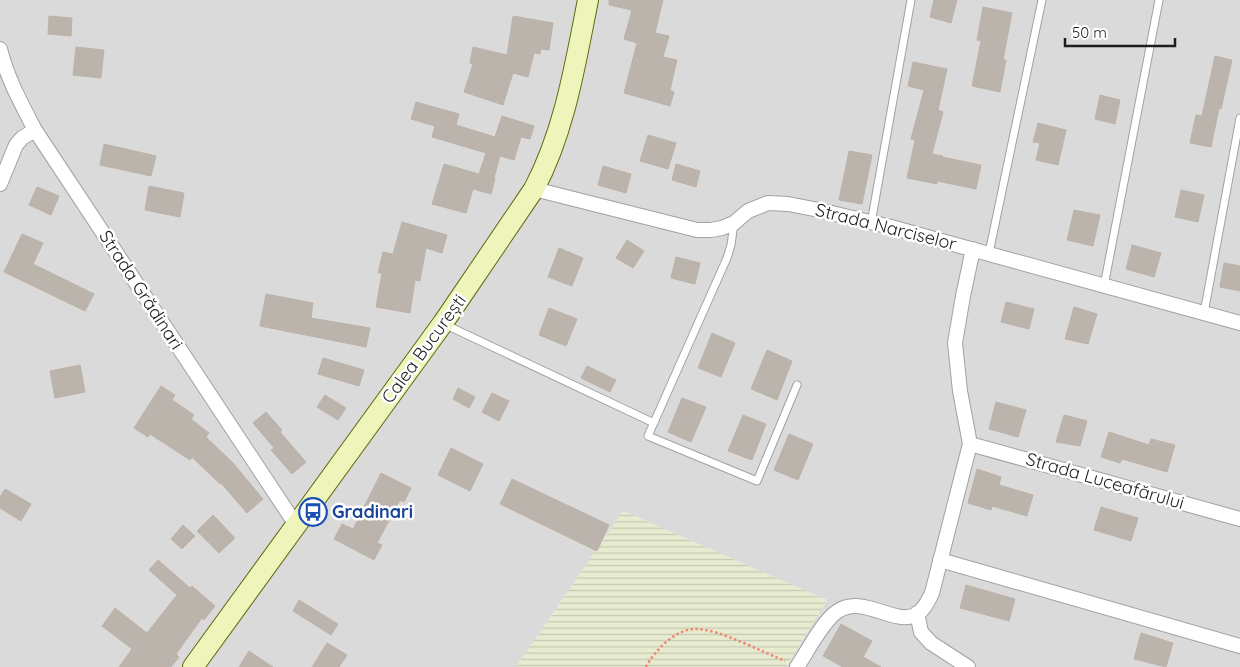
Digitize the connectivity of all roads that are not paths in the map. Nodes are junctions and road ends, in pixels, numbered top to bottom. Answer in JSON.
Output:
{"nodes":[{"id":1,"x":588,"y":0,"type":"edge"},
{"id":2,"x":911,"y":0,"type":"edge"},
{"id":3,"x":1042,"y":0,"type":"edge"},
{"id":4,"x":1159,"y":0,"type":"edge"},
{"id":5,"x":0,"y":49,"type":"edge"},
{"id":6,"x":1240,"y":118,"type":"edge"},
{"id":7,"x":35,"y":130,"type":"junction"},
{"id":8,"x":0,"y":184,"type":"edge"},
{"id":9,"x":534,"y":189,"type":"junction"},
{"id":10,"x":734,"y":223,"type":"junction"},
{"id":11,"x":871,"y":223,"type":"junction"},
{"id":12,"x":973,"y":249,"type":"junction"},
{"id":13,"x":988,"y":253,"type":"junction"},
{"id":14,"x":1104,"y":286,"type":"junction"},
{"id":15,"x":1204,"y":313,"type":"junction"},
{"id":16,"x":443,"y":323,"type":"junction"},
{"id":17,"x":1240,"y":323,"type":"edge"},
{"id":18,"x":797,"y":385,"type":"dead end"},
{"id":19,"x":654,"y":423,"type":"junction"},
{"id":20,"x":970,"y":444,"type":"junction"},
{"id":21,"x":1240,"y":519,"type":"edge"},
{"id":22,"x":296,"y":525,"type":"junction"},
{"id":23,"x":940,"y":560,"type":"junction"},
{"id":24,"x":917,"y":613,"type":"junction"},
{"id":25,"x":1240,"y":646,"type":"edge"},
{"id":26,"x":194,"y":667,"type":"edge"},
{"id":27,"x":798,"y":667,"type":"edge"},
{"id":28,"x":968,"y":667,"type":"edge"}],
"edges":[{"from":1,"to":9,"type":"main road","name":"Calea București"},
{"from":2,"to":11,"type":"lane"},
{"from":3,"to":13,"type":"lane"},
{"from":4,"to":14,"type":"lane"},
{"from":5,"to":7,"type":"street","name":"Strada Grădinari"},
{"from":6,"to":15,"type":"lane"},
{"from":7,"to":8,"type":"street"},
{"from":7,"to":22,"type":"street","name":"Strada Grădinari"},
{"from":9,"to":10,"type":"street","name":"Strada Narciselor"},
{"from":9,"to":16,"type":"main road","name":"Calea București"},
{"from":10,"to":11,"type":"street","name":"Strada Narciselor"},
{"from":10,"to":19,"type":"lane"},
{"from":11,"to":12,"type":"street","name":"Strada Narciselor"},
{"from":12,"to":13,"type":"street","name":"Strada Narciselor"},
{"from":12,"to":20,"type":"street"},
{"from":13,"to":14,"type":"street","name":"Strada Narciselor"},
{"from":14,"to":15,"type":"street","name":"Strada Narciselor"},
{"from":15,"to":17,"type":"street","name":"Strada Narciselor"},
{"from":16,"to":19,"type":"lane"},
{"from":16,"to":22,"type":"main road","name":"Calea București"},
{"from":18,"to":19,"type":"lane"},
{"from":20,"to":21,"type":"street","name":"Strada Luceafărului"},
{"from":20,"to":23,"type":"street"},
{"from":22,"to":26,"type":"main road","name":"Calea București"},
{"from":23,"to":24,"type":"street"},
{"from":23,"to":25,"type":"street"},
{"from":24,"to":27,"type":"street"},
{"from":24,"to":28,"type":"street"}]}
